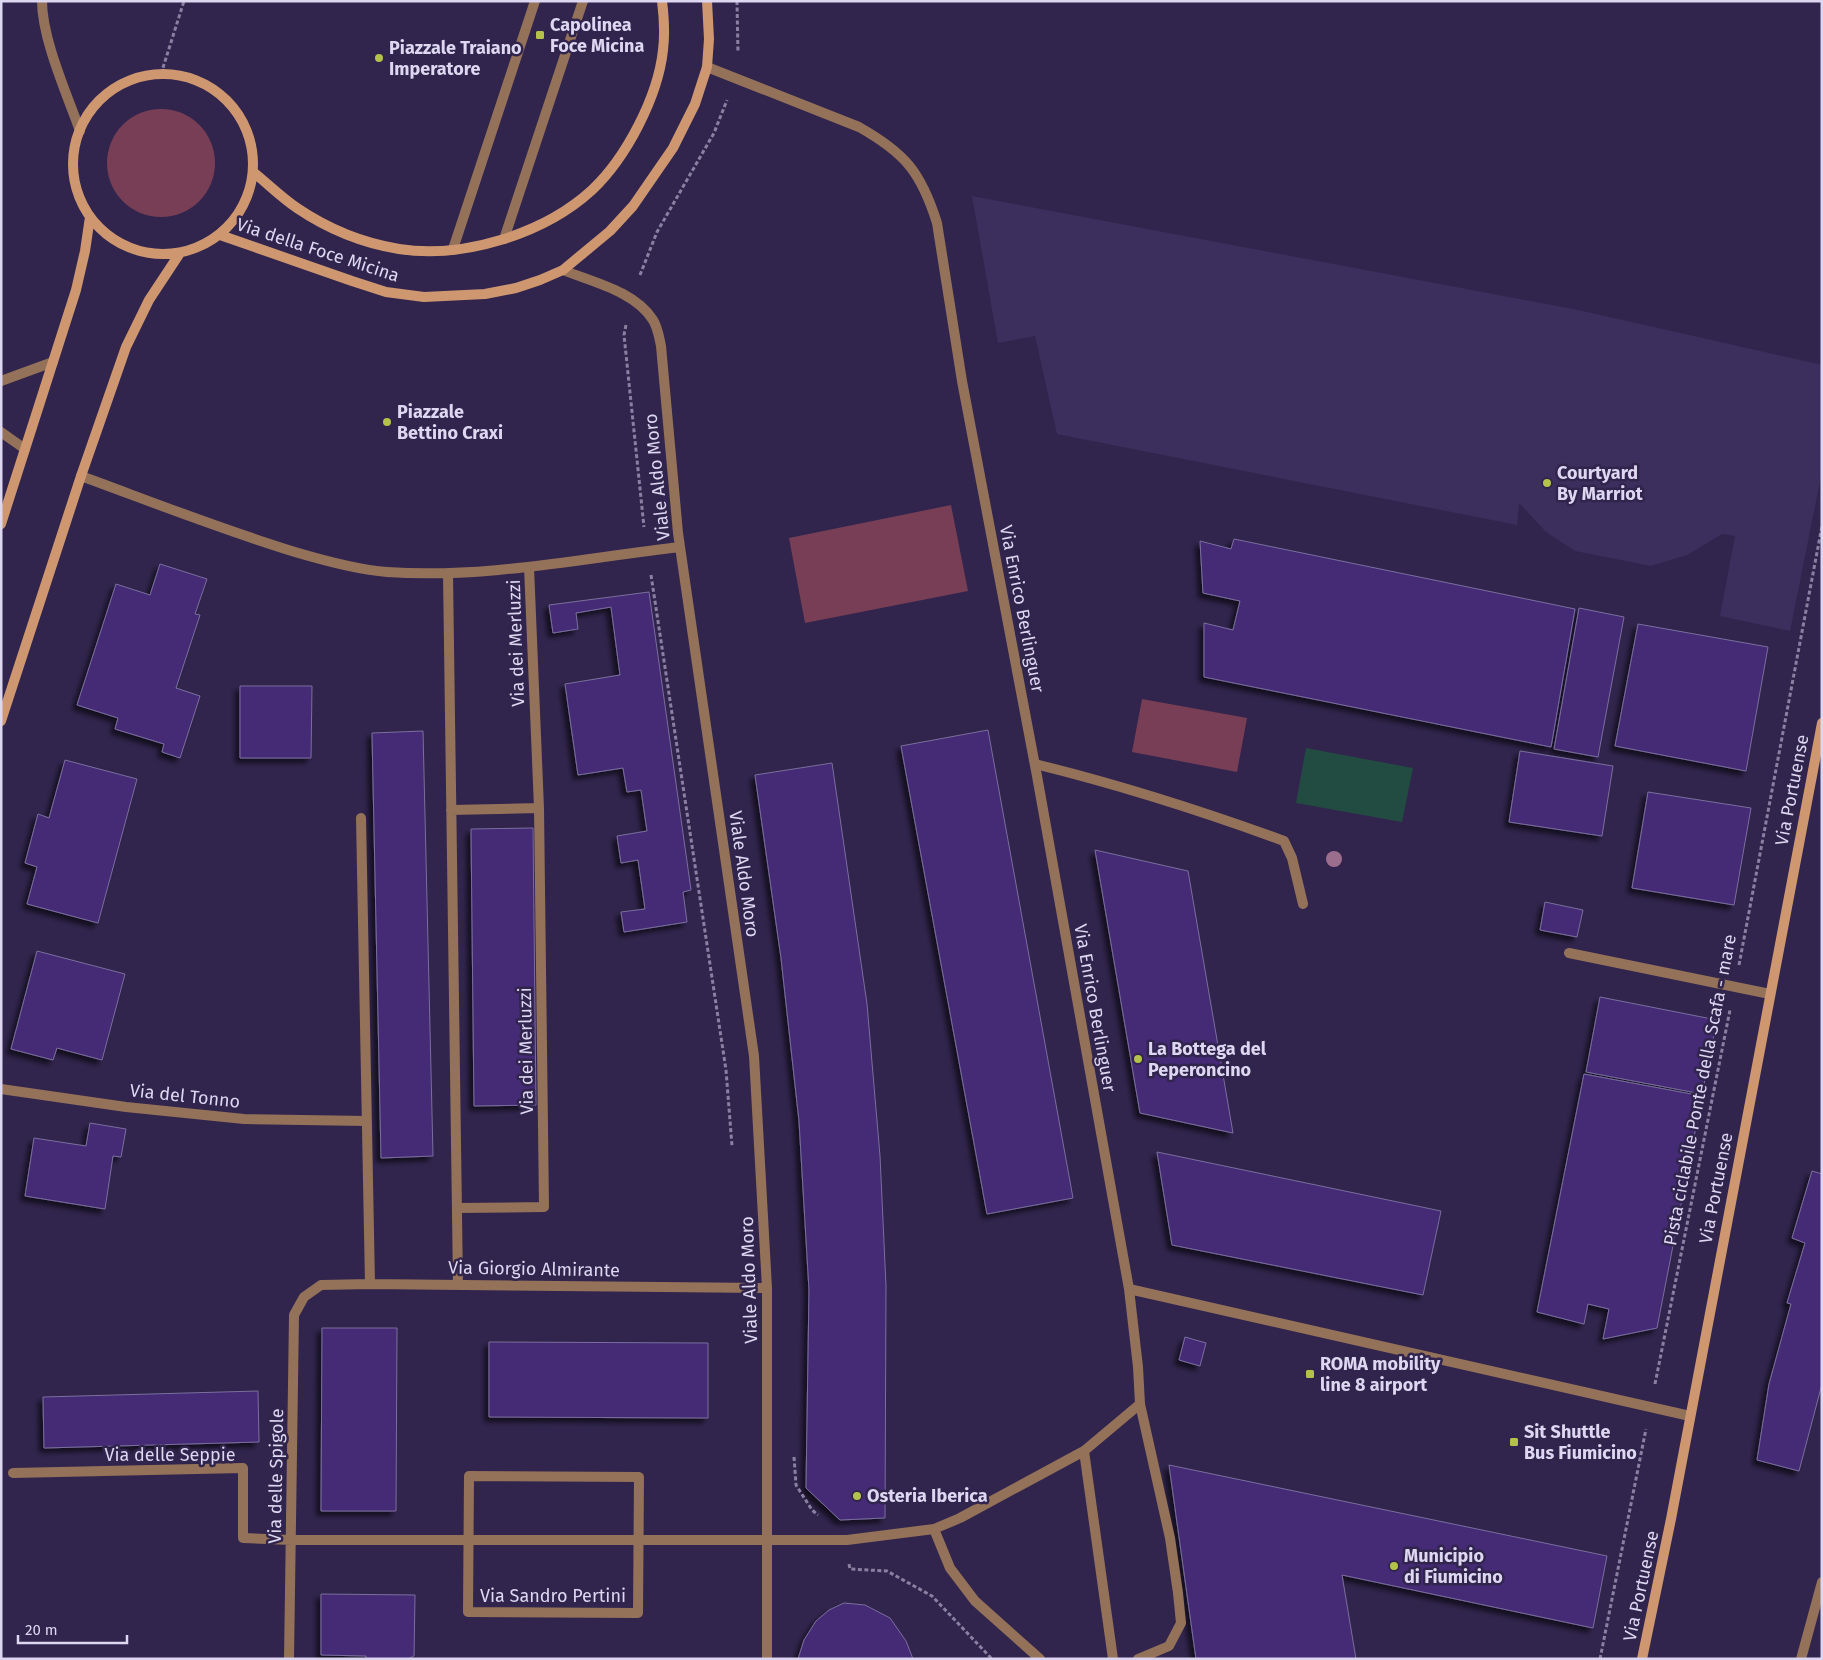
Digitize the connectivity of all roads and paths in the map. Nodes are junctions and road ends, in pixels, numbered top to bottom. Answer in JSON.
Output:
{"nodes":[{"id":1,"x":42,"y":1,"type":"edge"},
{"id":2,"x":184,"y":1,"type":"edge"},
{"id":3,"x":534,"y":1,"type":"edge"},
{"id":4,"x":583,"y":1,"type":"edge"},
{"id":5,"x":662,"y":1,"type":"edge"},
{"id":6,"x":707,"y":1,"type":"edge"},
{"id":7,"x":707,"y":67,"type":"junction"},
{"id":8,"x":161,"y":74,"type":"junction"},
{"id":9,"x":80,"y":131,"type":"junction"},
{"id":10,"x":254,"y":172,"type":"junction"},
{"id":11,"x":90,"y":217,"type":"junction"},
{"id":12,"x":220,"y":235,"type":"junction"},
{"id":13,"x":504,"y":239,"type":"junction"},
{"id":14,"x":453,"y":249,"type":"junction"},
{"id":15,"x":180,"y":253,"type":"junction"},
{"id":16,"x":563,"y":270,"type":"junction"},
{"id":17,"x":53,"y":362,"type":"junction"},
{"id":18,"x":1,"y":381,"type":"edge"},
{"id":19,"x":1,"y":432,"type":"edge"},
{"id":20,"x":26,"y":449,"type":"junction"},
{"id":21,"x":81,"y":476,"type":"junction"},
{"id":22,"x":1,"y":524,"type":"edge"},
{"id":23,"x":1822,"y":526,"type":"edge"},
{"id":24,"x":680,"y":547,"type":"junction"},
{"id":25,"x":529,"y":567,"type":"junction"},
{"id":26,"x":448,"y":574,"type":"junction"},
{"id":27,"x":1,"y":720,"type":"edge"},
{"id":28,"x":1822,"y":723,"type":"edge"},
{"id":29,"x":1035,"y":764,"type":"junction"},
{"id":30,"x":539,"y":808,"type":"junction"},
{"id":31,"x":451,"y":810,"type":"junction"},
{"id":32,"x":361,"y":818,"type":"dead end"},
{"id":33,"x":1303,"y":904,"type":"dead end"},
{"id":34,"x":1569,"y":953,"type":"dead end"},
{"id":35,"x":1735,"y":987,"type":"junction"},
{"id":36,"x":1770,"y":994,"type":"junction"},
{"id":37,"x":1,"y":1089,"type":"edge"},
{"id":38,"x":366,"y":1121,"type":"junction"},
{"id":39,"x":457,"y":1208,"type":"junction"},
{"id":40,"x":370,"y":1284,"type":"junction"},
{"id":41,"x":458,"y":1285,"type":"junction"},
{"id":42,"x":767,"y":1288,"type":"junction"},
{"id":43,"x":1129,"y":1289,"type":"junction"},
{"id":44,"x":304,"y":1297,"type":"joint"},
{"id":45,"x":1140,"y":1404,"type":"junction"},
{"id":46,"x":1650,"y":1407,"type":"junction"},
{"id":47,"x":1690,"y":1416,"type":"junction"},
{"id":48,"x":1084,"y":1451,"type":"junction"},
{"id":49,"x":13,"y":1473,"type":"dead end"},
{"id":50,"x":934,"y":1529,"type":"junction"},
{"id":51,"x":291,"y":1540,"type":"junction"},
{"id":52,"x":469,"y":1540,"type":"junction"},
{"id":53,"x":638,"y":1540,"type":"junction"},
{"id":54,"x":767,"y":1541,"type":"junction"},
{"id":55,"x":1822,"y":1582,"type":"edge"},
{"id":56,"x":289,"y":1659,"type":"edge"},
{"id":57,"x":767,"y":1659,"type":"edge"},
{"id":58,"x":1040,"y":1659,"type":"edge"},
{"id":59,"x":1113,"y":1659,"type":"edge"},
{"id":60,"x":1138,"y":1659,"type":"edge"},
{"id":61,"x":1600,"y":1659,"type":"edge"},
{"id":62,"x":1642,"y":1659,"type":"edge"},
{"id":63,"x":1802,"y":1659,"type":"edge"}],
"edges":[{"from":1,"to":9,"type":"street"},
{"from":2,"to":8,"type":"path"},
{"from":3,"to":14,"type":"street"},
{"from":4,"to":13,"type":"street"},
{"from":5,"to":13,"type":"street","name":"Via della Foce Micina"},
{"from":6,"to":7,"type":"street","name":"Via della Foce Micina"},
{"from":7,"to":16,"type":"street","name":"Via della Foce Micina"},
{"from":7,"to":29,"type":"street","name":"Via Enrico Berlinguer"},
{"from":8,"to":9,"type":"street","name":"Via della Foce Micina"},
{"from":8,"to":10,"type":"street","name":"Via della Foce Micina"},
{"from":9,"to":11,"type":"street","name":"Via della Foce Micina"},
{"from":10,"to":12,"type":"street","name":"Via della Foce Micina"},
{"from":10,"to":14,"type":"street","name":"Via della Foce Micina"},
{"from":11,"to":15,"type":"street","name":"Via della Foce Micina"},
{"from":11,"to":17,"type":"street"},
{"from":12,"to":15,"type":"street","name":"Via della Foce Micina"},
{"from":12,"to":16,"type":"street","name":"Via della Foce Micina"},
{"from":13,"to":14,"type":"street","name":"Via della Foce Micina"},
{"from":15,"to":21,"type":"street"},
{"from":16,"to":24,"type":"street","name":"Viale Aldo Moro"},
{"from":17,"to":18,"type":"street"},
{"from":17,"to":20,"type":"street"},
{"from":19,"to":20,"type":"street"},
{"from":20,"to":22,"type":"street"},
{"from":21,"to":26,"type":"street"},
{"from":21,"to":27,"type":"street"},
{"from":23,"to":35,"type":"path","name":"Pista ciclabile Ponte della Scafa - mare"},
{"from":24,"to":25,"type":"street"},
{"from":24,"to":42,"type":"street","name":"Viale Aldo Moro"},
{"from":25,"to":26,"type":"street"},
{"from":25,"to":30,"type":"street","name":"Via dei Merluzzi"},
{"from":26,"to":31,"type":"street"},
{"from":28,"to":36,"type":"street","name":"Via Portuense"},
{"from":29,"to":33,"type":"street"},
{"from":29,"to":43,"type":"street","name":"Via Enrico Berlinguer"},
{"from":30,"to":31,"type":"street"},
{"from":30,"to":39,"type":"street","name":"Via dei Merluzzi"},
{"from":31,"to":39,"type":"street"},
{"from":32,"to":38,"type":"street"},
{"from":34,"to":35,"type":"street"},
{"from":35,"to":36,"type":"street"},
{"from":35,"to":46,"type":"path","name":"Pista ciclabile Ponte della Scafa - mare"},
{"from":36,"to":47,"type":"street","name":"Via Portuense"},
{"from":37,"to":38,"type":"street","name":"Via del Tonno"},
{"from":38,"to":40,"type":"street"},
{"from":39,"to":41,"type":"street"},
{"from":40,"to":41,"type":"street","name":"Via Giorgio Almirante"},
{"from":40,"to":44,"type":"street","name":"Via Giorgio Almirante"},
{"from":41,"to":42,"type":"street","name":"Via Giorgio Almirante"},
{"from":42,"to":54,"type":"street","name":"Viale Aldo Moro"},
{"from":43,"to":45,"type":"street","name":"Via Enrico Berlinguer"},
{"from":43,"to":46,"type":"street"},
{"from":44,"to":51,"type":"street","name":"Via delle Spigole"},
{"from":45,"to":48,"type":"street"},
{"from":45,"to":60,"type":"street","name":"Via Enrico Berlinguer"},
{"from":46,"to":47,"type":"street"},
{"from":46,"to":61,"type":"path","name":"Pista ciclabile Ponte della Scafa - mare"},
{"from":47,"to":62,"type":"street","name":"Via Portuense"},
{"from":48,"to":50,"type":"street"},
{"from":48,"to":59,"type":"street"},
{"from":49,"to":51,"type":"street","name":"Via delle Seppie"},
{"from":50,"to":54,"type":"street"},
{"from":50,"to":58,"type":"street"},
{"from":51,"to":52,"type":"street"},
{"from":51,"to":56,"type":"street","name":"Via delle Spigole"},
{"from":52,"to":53,"type":"street"},
{"from":52,"to":53,"type":"street","name":"Via Sandro Pertini"},
{"from":52,"to":53,"type":"street","name":"Via Sandro Pertini"},
{"from":53,"to":54,"type":"street"},
{"from":54,"to":57,"type":"street","name":"Viale Aldo Moro"},
{"from":55,"to":63,"type":"street"}]}
